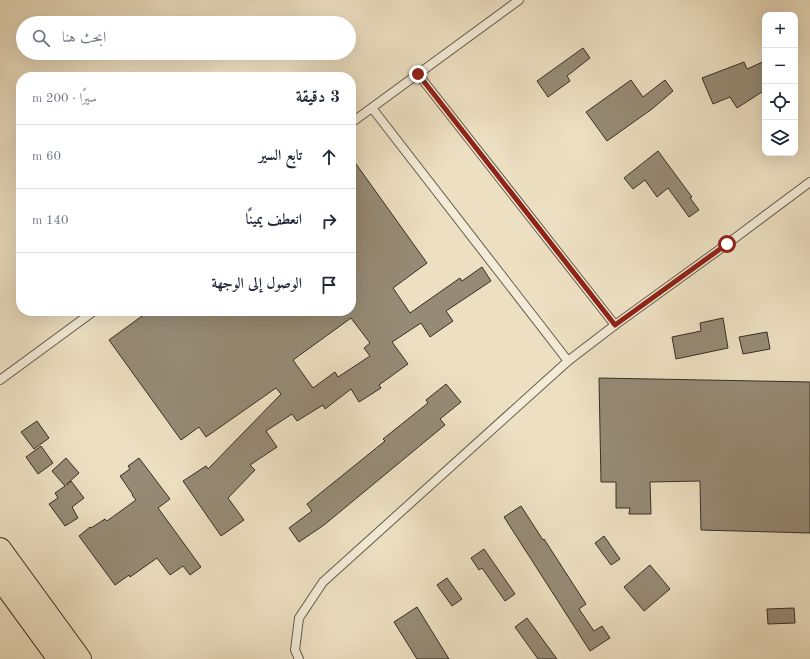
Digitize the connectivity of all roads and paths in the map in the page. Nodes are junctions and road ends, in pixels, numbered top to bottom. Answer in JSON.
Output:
{"nodes":[{"id":1,"x":519,"y":0,"type":"edge"},
{"id":2,"x":418,"y":74,"type":"junction"},
{"id":3,"x":372,"y":108,"type":"junction"},
{"id":4,"x":356,"y":119,"type":"edge"},
{"id":5,"x":810,"y":182,"type":"edge"},
{"id":6,"x":87,"y":316,"type":"edge"},
{"id":7,"x":615,"y":325,"type":"junction"},
{"id":8,"x":568,"y":361,"type":"junction"},
{"id":9,"x":0,"y":380,"type":"edge"},
{"id":10,"x":0,"y":549,"type":"edge"},
{"id":11,"x":0,"y":578,"type":"edge"},
{"id":12,"x":59,"y":659,"type":"edge"},
{"id":13,"x":80,"y":659,"type":"edge"},
{"id":14,"x":298,"y":659,"type":"edge"}],
"edges":[{"from":1,"to":2,"type":"lane"},
{"from":2,"to":3,"type":"lane"},
{"from":2,"to":7,"type":"lane"},
{"from":3,"to":4,"type":"lane"},
{"from":3,"to":8,"type":"lane"},
{"from":5,"to":7,"type":"lane"},
{"from":6,"to":9,"type":"lane"},
{"from":7,"to":8,"type":"lane"},
{"from":8,"to":14,"type":"lane"},
{"from":10,"to":13,"type":"highway"},
{"from":11,"to":12,"type":"highway"}]}
